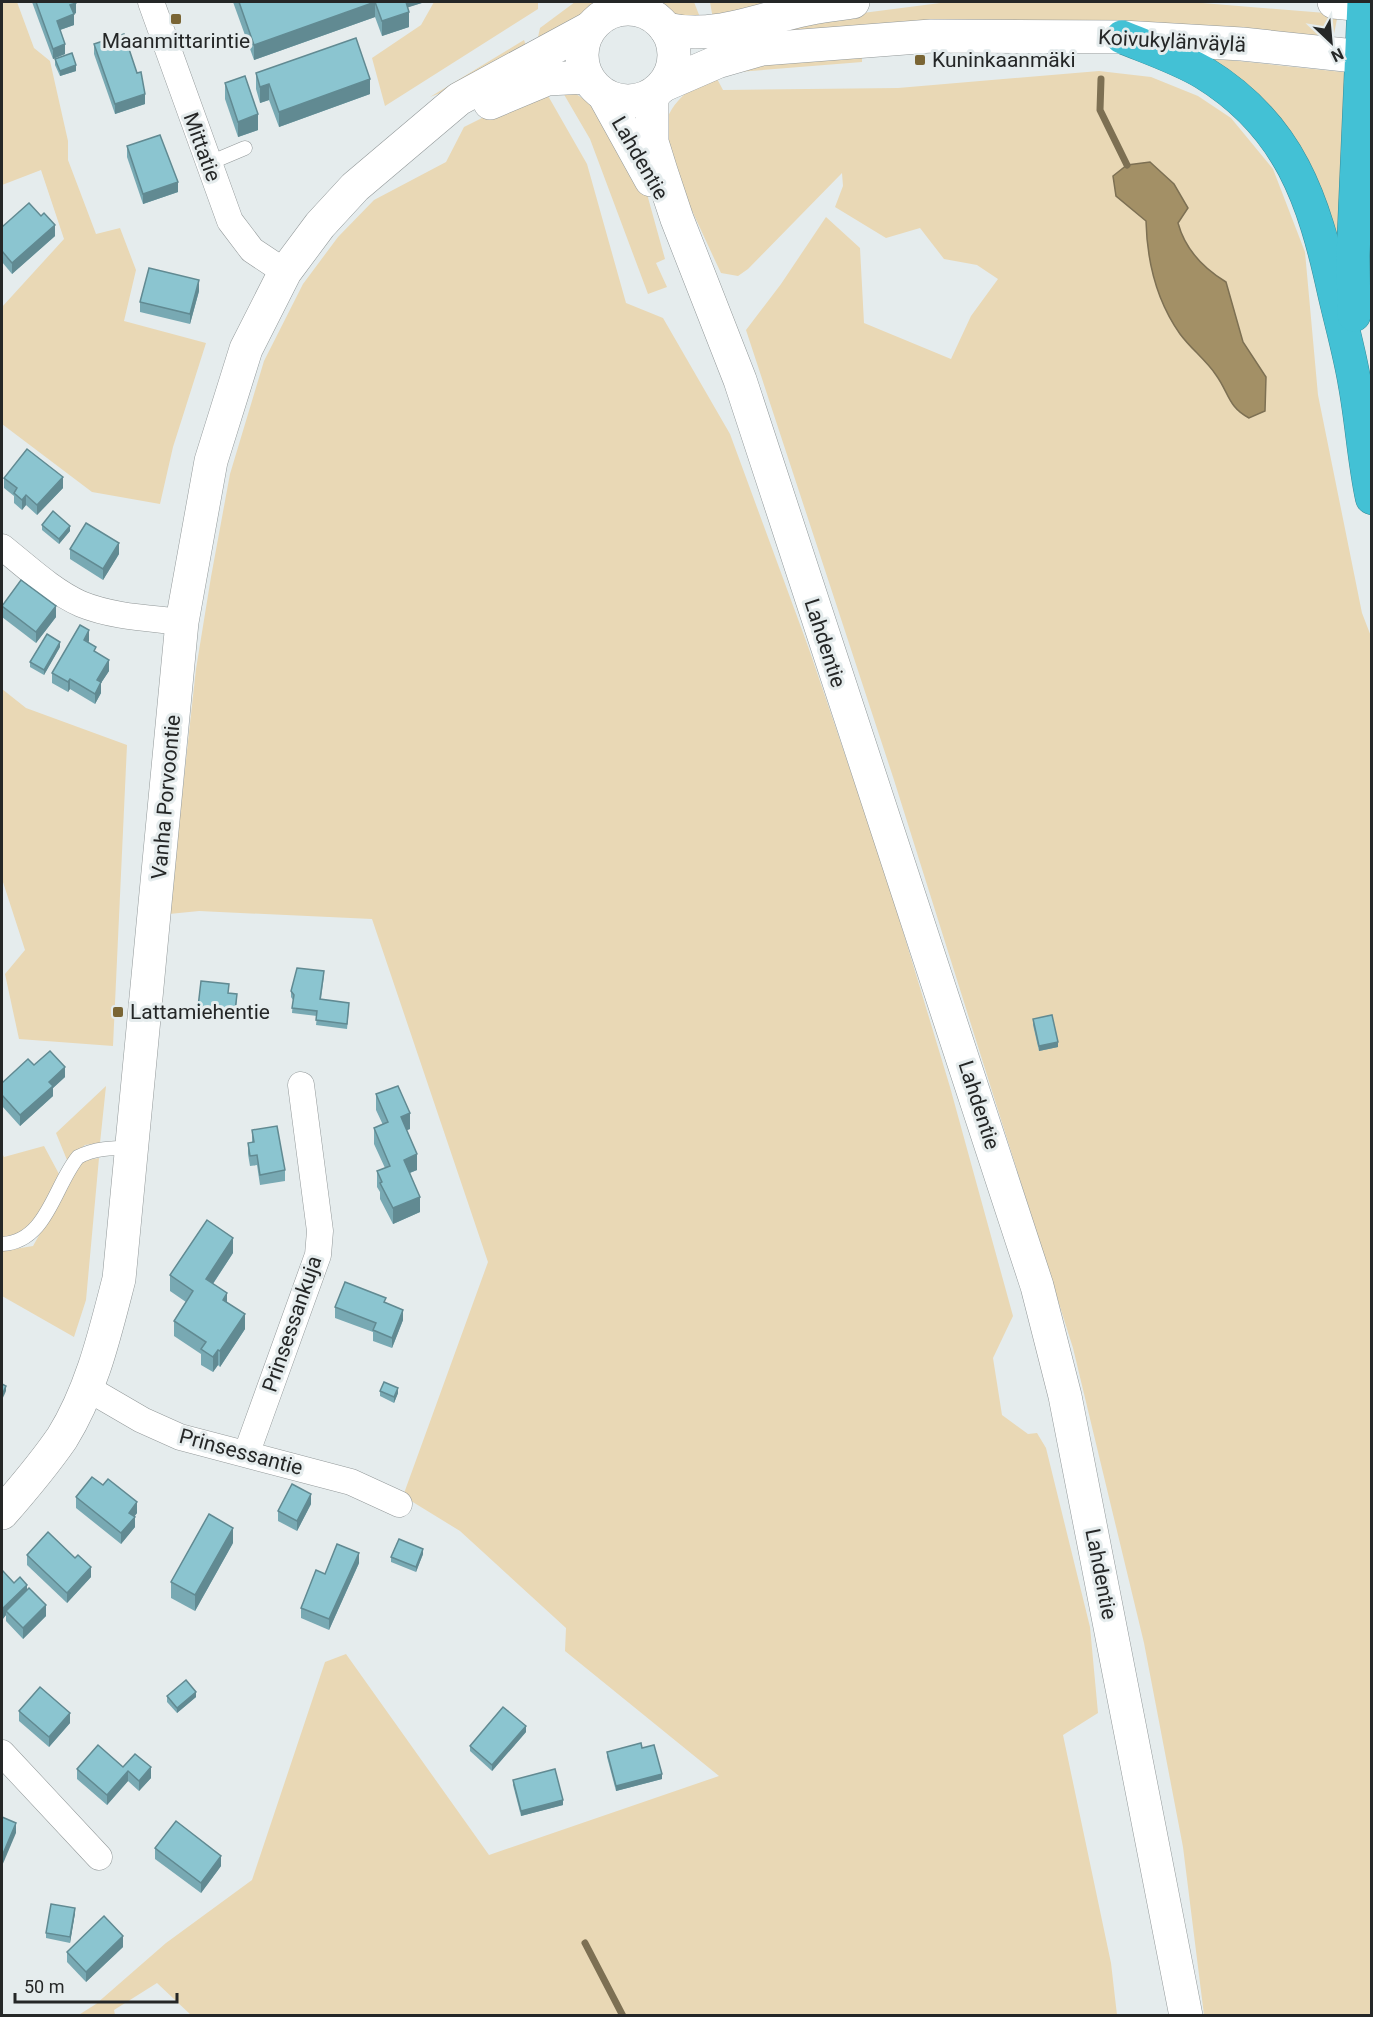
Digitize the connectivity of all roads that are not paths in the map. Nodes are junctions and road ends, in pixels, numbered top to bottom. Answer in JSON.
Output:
{"nodes":[{"id":1,"x":151,"y":2,"type":"edge"},
{"id":2,"x":853,"y":2,"type":"edge"},
{"id":3,"x":1354,"y":3,"type":"edge"},
{"id":4,"x":599,"y":15,"type":"edge"},
{"id":5,"x":652,"y":15,"type":"edge"},
{"id":6,"x":1122,"y":37,"type":"junction"},
{"id":7,"x":1364,"y":57,"type":"junction"},
{"id":8,"x":595,"y":86,"type":"junction"},
{"id":9,"x":658,"y":90,"type":"junction"},
{"id":10,"x":430,"y":126,"type":"junction"},
{"id":11,"x":245,"y":148,"type":"dead end"},
{"id":12,"x":207,"y":164,"type":"junction"},
{"id":13,"x":677,"y":219,"type":"junction"},
{"id":14,"x":285,"y":272,"type":"junction"},
{"id":15,"x":1355,"y":385,"type":"junction"},
{"id":16,"x":1371,"y":498,"type":"edge"},
{"id":17,"x":2,"y":547,"type":"edge"},
{"id":18,"x":182,"y":622,"type":"junction"},
{"id":19,"x":301,"y":1085,"type":"dead end"},
{"id":20,"x":134,"y":1149,"type":"junction"},
{"id":21,"x":2,"y":1244,"type":"edge"},
{"id":22,"x":87,"y":1388,"type":"junction"},
{"id":23,"x":247,"y":1452,"type":"junction"},
{"id":24,"x":399,"y":1504,"type":"dead end"},
{"id":25,"x":2,"y":1513,"type":"edge"},
{"id":26,"x":2,"y":1753,"type":"edge"},
{"id":27,"x":99,"y":1857,"type":"dead end"},
{"id":28,"x":1186,"y":2016,"type":"edge"}],
"edges":[{"from":1,"to":12,"type":"street","name":"Mittatie"},
{"from":2,"to":5,"type":"main road"},
{"from":3,"to":7,"type":"highway"},
{"from":4,"to":5,"type":"main road"},
{"from":4,"to":8,"type":"main road"},
{"from":4,"to":10,"type":"main road","name":"Vanha Porvoontie"},
{"from":5,"to":9,"type":"main road"},
{"from":6,"to":7,"type":"main road","name":"Koivukylänväylä"},
{"from":6,"to":9,"type":"main road","name":"Koivukylänväylä"},
{"from":6,"to":15,"type":"highway"},
{"from":7,"to":15,"type":"highway"},
{"from":8,"to":9,"type":"main road"},
{"from":8,"to":10,"type":"main road","name":"Vanha Porvoontie"},
{"from":8,"to":13,"type":"main road","name":"Lahdentie"},
{"from":9,"to":13,"type":"main road","name":"Lahdentie"},
{"from":10,"to":14,"type":"main road","name":"Vanha Porvoontie"},
{"from":11,"to":12,"type":"lane"},
{"from":12,"to":14,"type":"street","name":"Mittatie"},
{"from":13,"to":28,"type":"main road","name":"Lahdentie"},
{"from":14,"to":18,"type":"main road","name":"Vanha Porvoontie"},
{"from":15,"to":16,"type":"highway"},
{"from":17,"to":18,"type":"street"},
{"from":18,"to":20,"type":"main road","name":"Vanha Porvoontie"},
{"from":19,"to":23,"type":"street","name":"Prinsessankuja"},
{"from":20,"to":21,"type":"lane"},
{"from":20,"to":22,"type":"main road","name":"Vanha Porvoontie"},
{"from":22,"to":23,"type":"street","name":"Prinsessantie"},
{"from":22,"to":25,"type":"main road","name":"Vanha Porvoontie"},
{"from":23,"to":24,"type":"street","name":"Prinsessantie"},
{"from":26,"to":27,"type":"street"}]}
